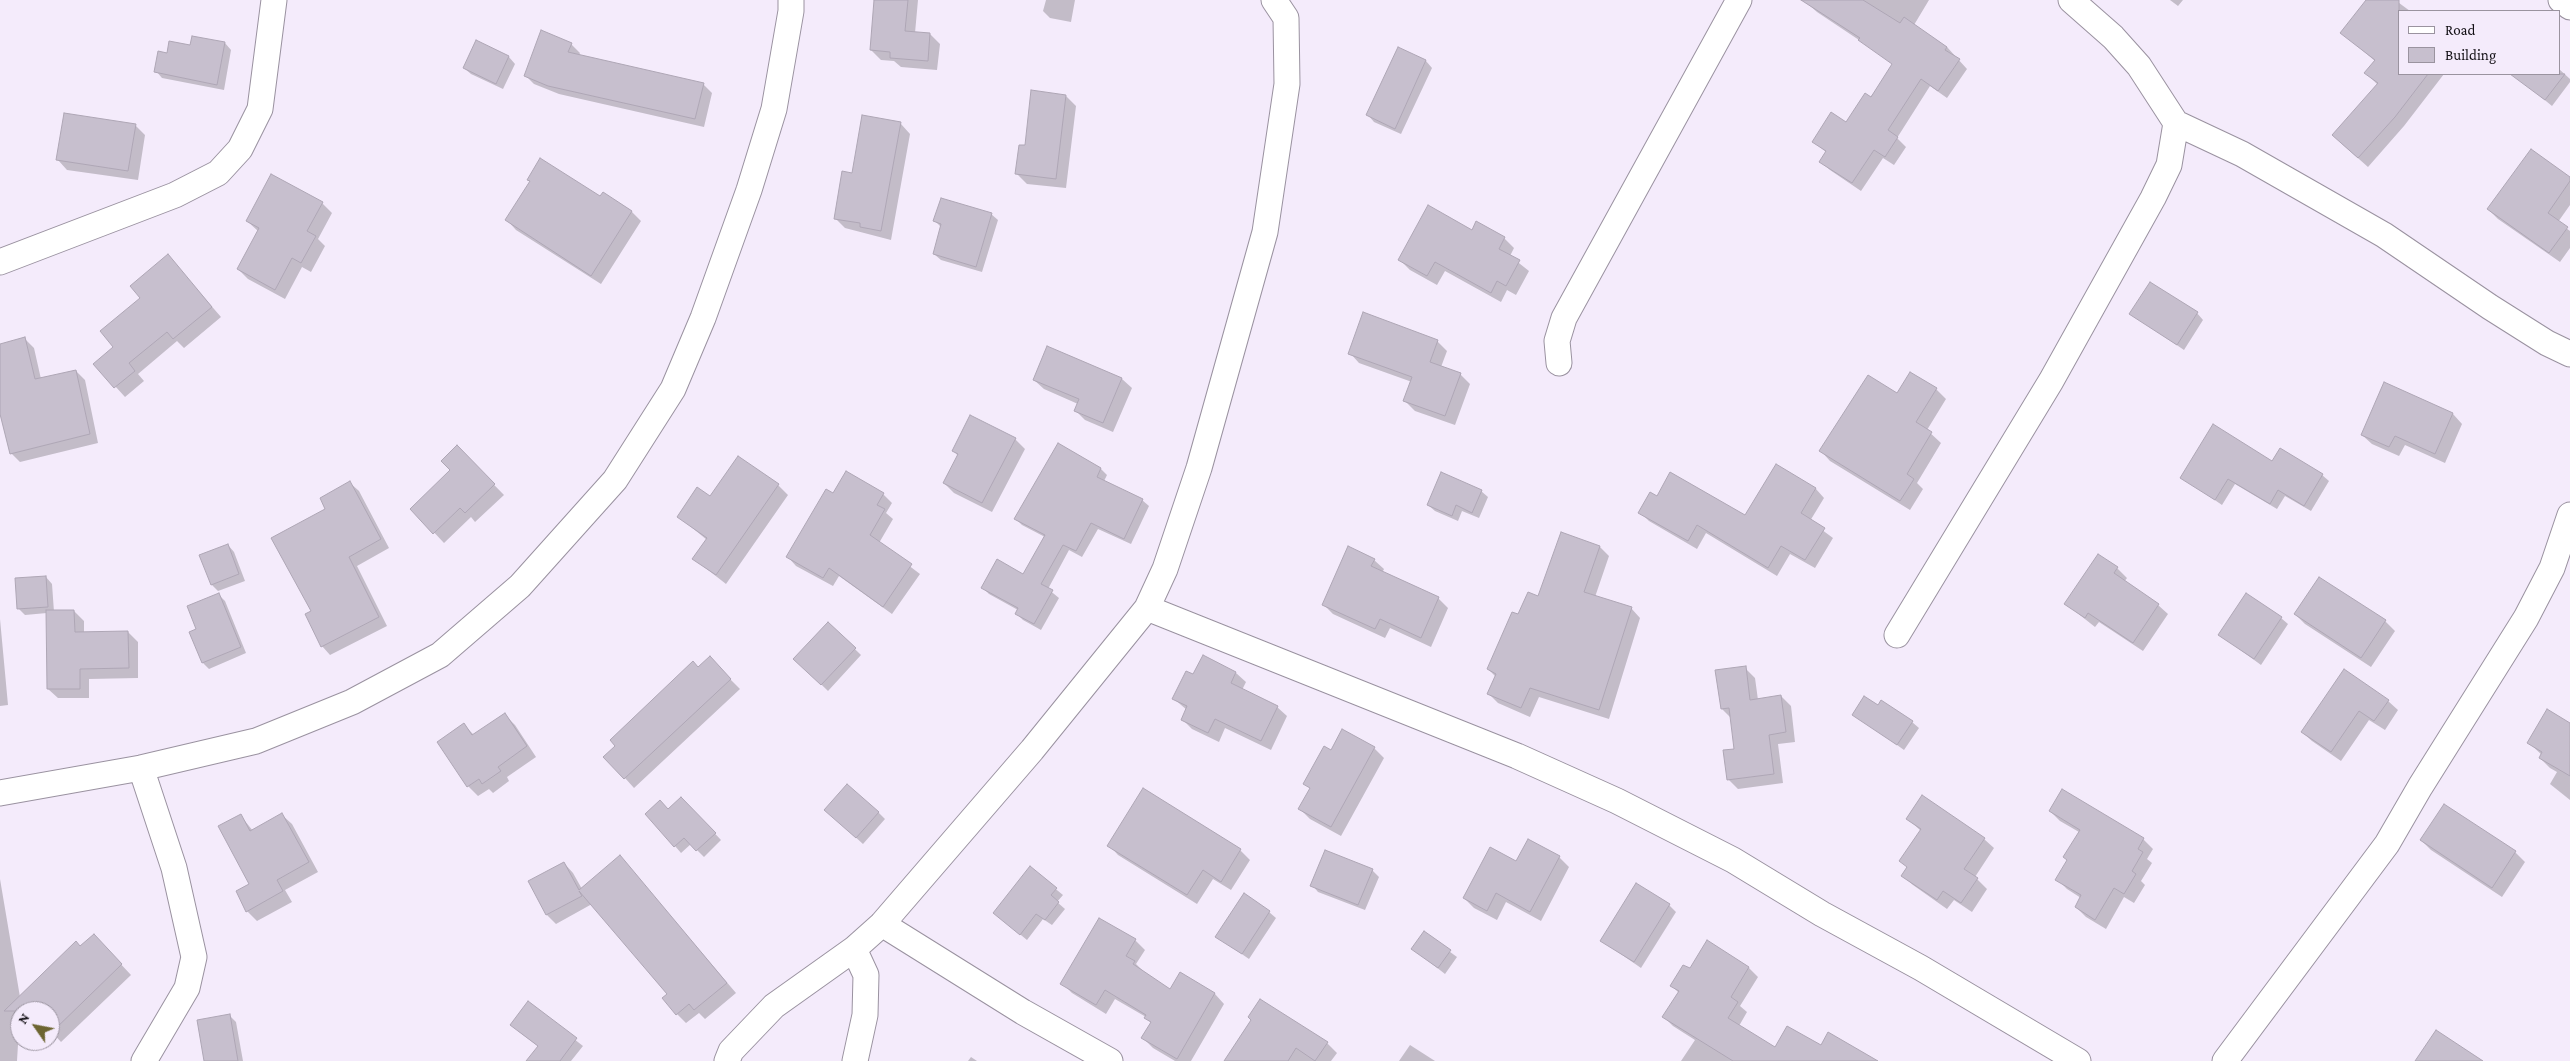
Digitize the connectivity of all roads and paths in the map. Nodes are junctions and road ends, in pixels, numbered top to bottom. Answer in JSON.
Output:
{"nodes":[{"id":1,"x":274,"y":0,"type":"edge"},
{"id":2,"x":791,"y":0,"type":"edge"},
{"id":3,"x":1274,"y":0,"type":"edge"},
{"id":4,"x":1739,"y":0,"type":"edge"},
{"id":5,"x":2071,"y":0,"type":"edge"},
{"id":6,"x":2561,"y":0,"type":"edge"},
{"id":7,"x":2570,"y":7,"type":"edge"},
{"id":8,"x":2176,"y":123,"type":"junction"},
{"id":9,"x":0,"y":262,"type":"edge"},
{"id":10,"x":2570,"y":354,"type":"edge"},
{"id":11,"x":1559,"y":363,"type":"dead end"},
{"id":12,"x":2570,"y":515,"type":"edge"},
{"id":13,"x":1147,"y":608,"type":"junction"},
{"id":14,"x":1896,"y":635,"type":"dead end"},
{"id":15,"x":141,"y":768,"type":"junction"},
{"id":16,"x":0,"y":793,"type":"edge"},
{"id":17,"x":882,"y":924,"type":"junction"},
{"id":18,"x":854,"y":949,"type":"junction"},
{"id":19,"x":144,"y":1061,"type":"edge"},
{"id":20,"x":726,"y":1061,"type":"edge"},
{"id":21,"x":855,"y":1061,"type":"edge"},
{"id":22,"x":1110,"y":1061,"type":"edge"},
{"id":23,"x":2078,"y":1061,"type":"edge"},
{"id":24,"x":2225,"y":1061,"type":"edge"}],
"edges":[{"from":1,"to":9,"type":"street"},
{"from":2,"to":15,"type":"street"},
{"from":3,"to":13,"type":"street"},
{"from":4,"to":11,"type":"street"},
{"from":5,"to":8,"type":"street"},
{"from":6,"to":7,"type":"street"},
{"from":8,"to":10,"type":"street"},
{"from":8,"to":14,"type":"street"},
{"from":12,"to":24,"type":"street"},
{"from":13,"to":17,"type":"street"},
{"from":13,"to":23,"type":"street"},
{"from":15,"to":16,"type":"street"},
{"from":15,"to":19,"type":"street"},
{"from":17,"to":18,"type":"street"},
{"from":17,"to":22,"type":"street"},
{"from":18,"to":20,"type":"street"},
{"from":18,"to":21,"type":"street"}]}
